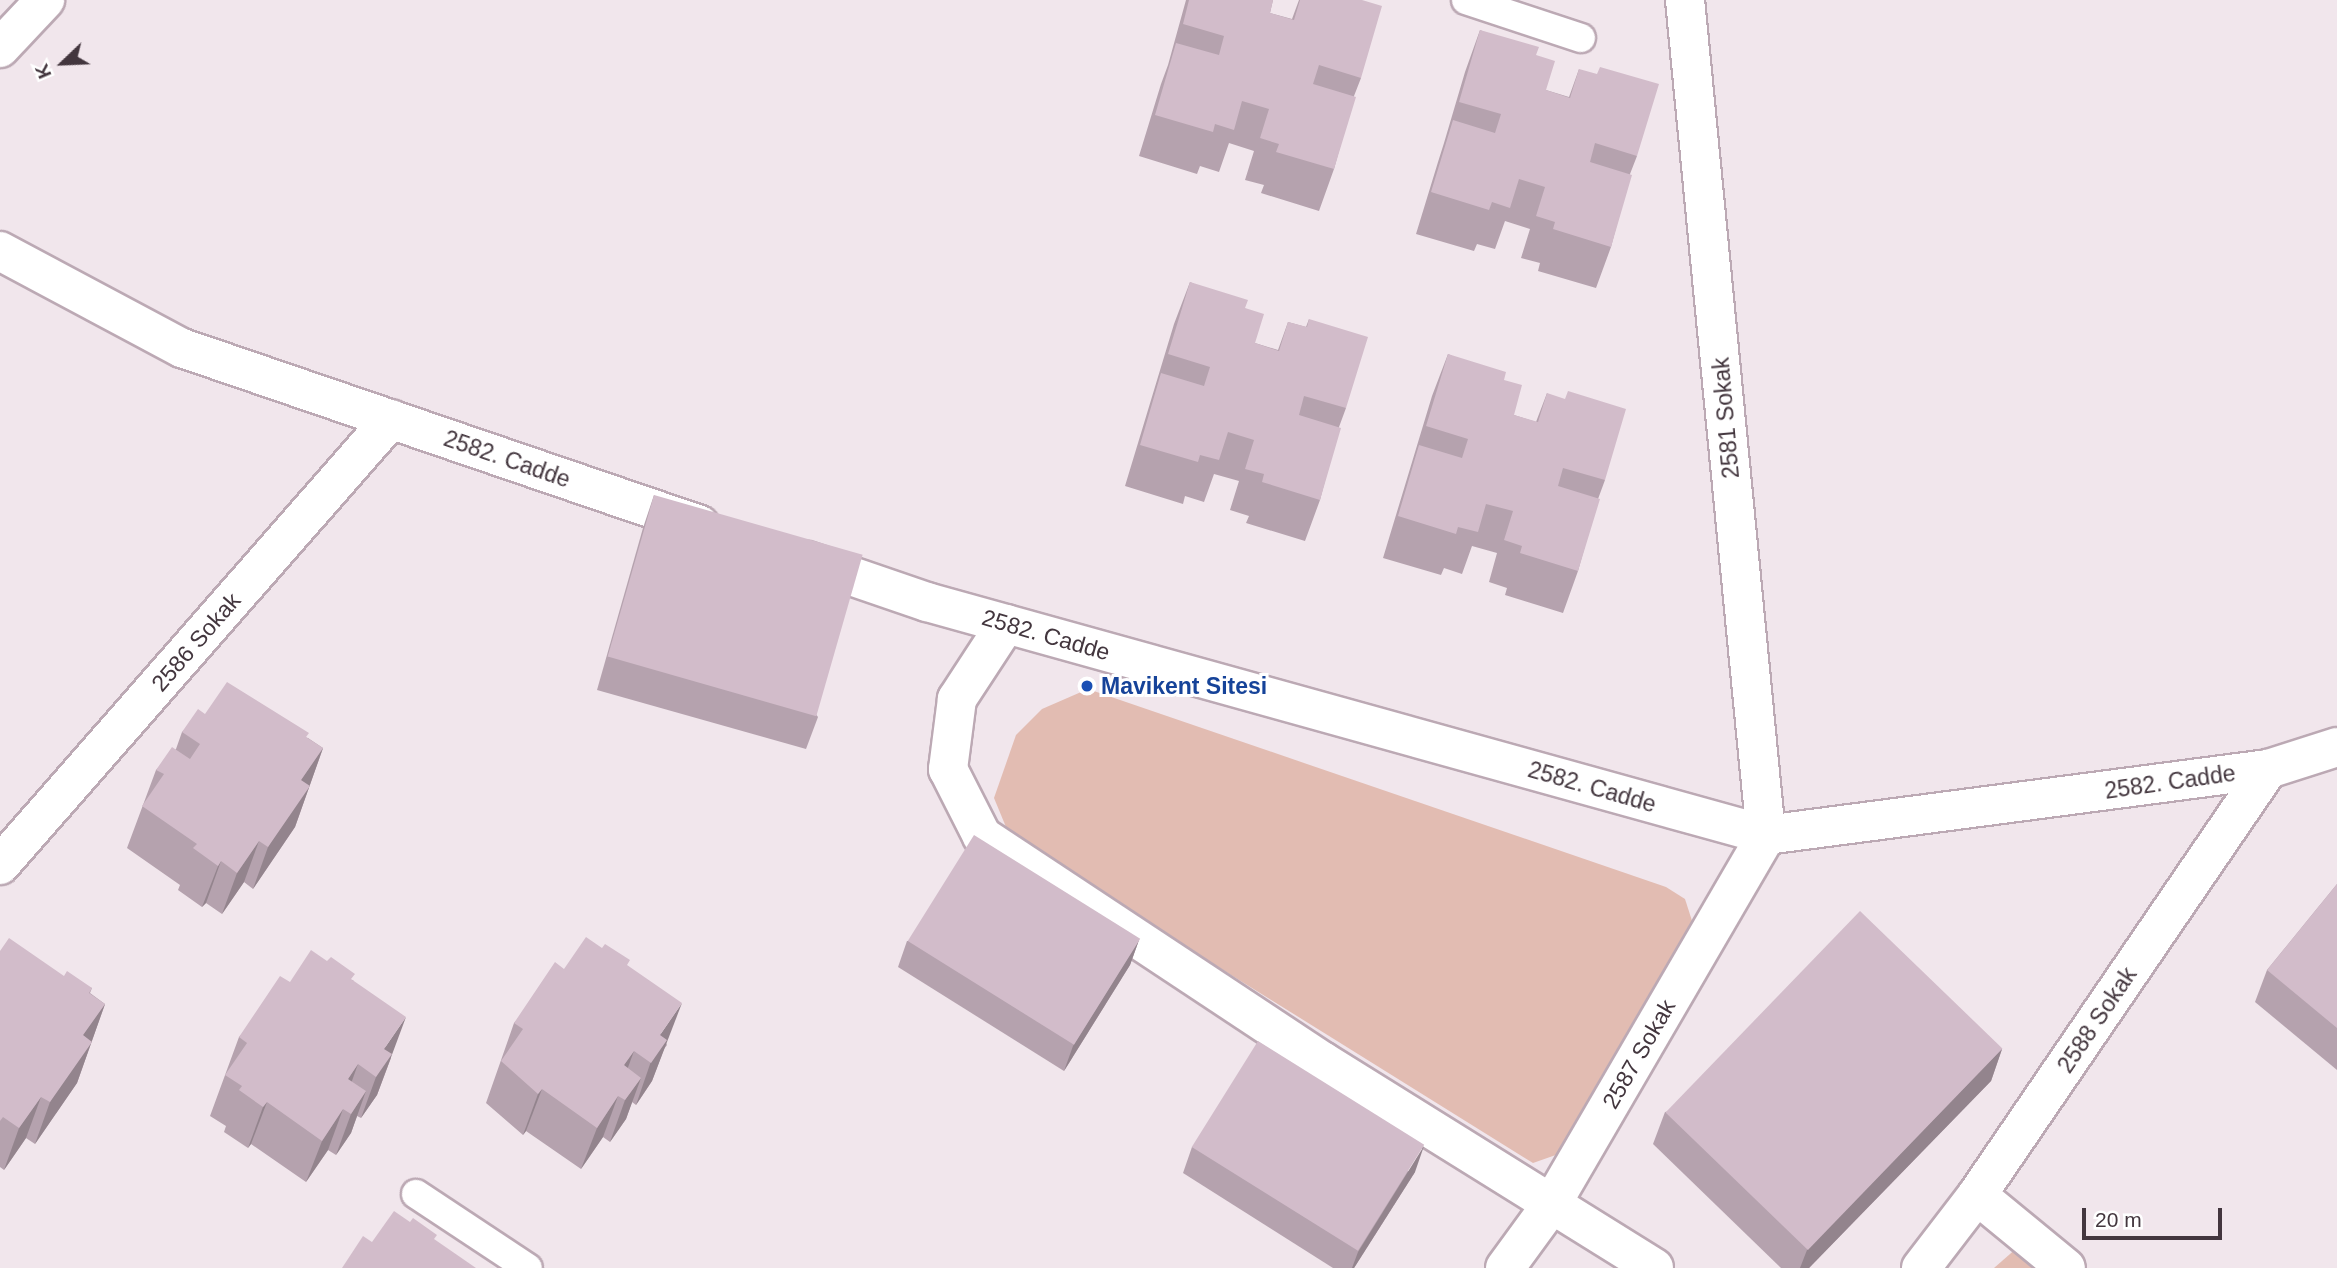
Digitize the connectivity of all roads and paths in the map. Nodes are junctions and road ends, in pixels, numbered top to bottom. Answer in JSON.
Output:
{"nodes":[{"id":1,"x":45,"y":0,"type":"edge"},
{"id":2,"x":1466,"y":0,"type":"edge"},
{"id":3,"x":1685,"y":0,"type":"edge"},
{"id":4,"x":1581,"y":38,"type":"dead end"},
{"id":5,"x":0,"y":48,"type":"edge"},
{"id":6,"x":0,"y":251,"type":"edge"},
{"id":7,"x":391,"y":419,"type":"junction"},
{"id":8,"x":733,"y":536,"type":"edge"},
{"id":9,"x":772,"y":549,"type":"edge"},
{"id":10,"x":1006,"y":624,"type":"junction"},
{"id":11,"x":2337,"y":747,"type":"edge"},
{"id":12,"x":2268,"y":769,"type":"junction"},
{"id":13,"x":1766,"y":835,"type":"junction"},
{"id":14,"x":0,"y":865,"type":"edge"},
{"id":15,"x":416,"y":1195,"type":"dead end"},
{"id":16,"x":1977,"y":1195,"type":"junction"},
{"id":17,"x":1551,"y":1205,"type":"junction"},
{"id":18,"x":527,"y":1268,"type":"edge"},
{"id":19,"x":1505,"y":1268,"type":"edge"},
{"id":20,"x":1654,"y":1268,"type":"edge"},
{"id":21,"x":1921,"y":1268,"type":"edge"},
{"id":22,"x":2066,"y":1268,"type":"edge"}],
"edges":[{"from":1,"to":5,"type":"street"},
{"from":2,"to":4,"type":"lane"},
{"from":3,"to":13,"type":"street","name":"2581 Sokak"},
{"from":6,"to":7,"type":"street","name":"2582. Cadde"},
{"from":7,"to":8,"type":"street","name":"2582. Cadde"},
{"from":7,"to":14,"type":"street","name":"2586 Sokak"},
{"from":9,"to":10,"type":"street","name":"2582. Cadde"},
{"from":10,"to":13,"type":"street","name":"2582. Cadde"},
{"from":10,"to":17,"type":"street"},
{"from":11,"to":12,"type":"street","name":"2582. Cadde"},
{"from":12,"to":13,"type":"street","name":"2582. Cadde"},
{"from":12,"to":16,"type":"street","name":"2588 Sokak"},
{"from":13,"to":17,"type":"street","name":"2587 Sokak"},
{"from":15,"to":18,"type":"lane"},
{"from":16,"to":21,"type":"street","name":"2588 Sokak"},
{"from":16,"to":22,"type":"street"},
{"from":17,"to":19,"type":"street","name":"2587 Sokak"},
{"from":17,"to":20,"type":"street"}]}
